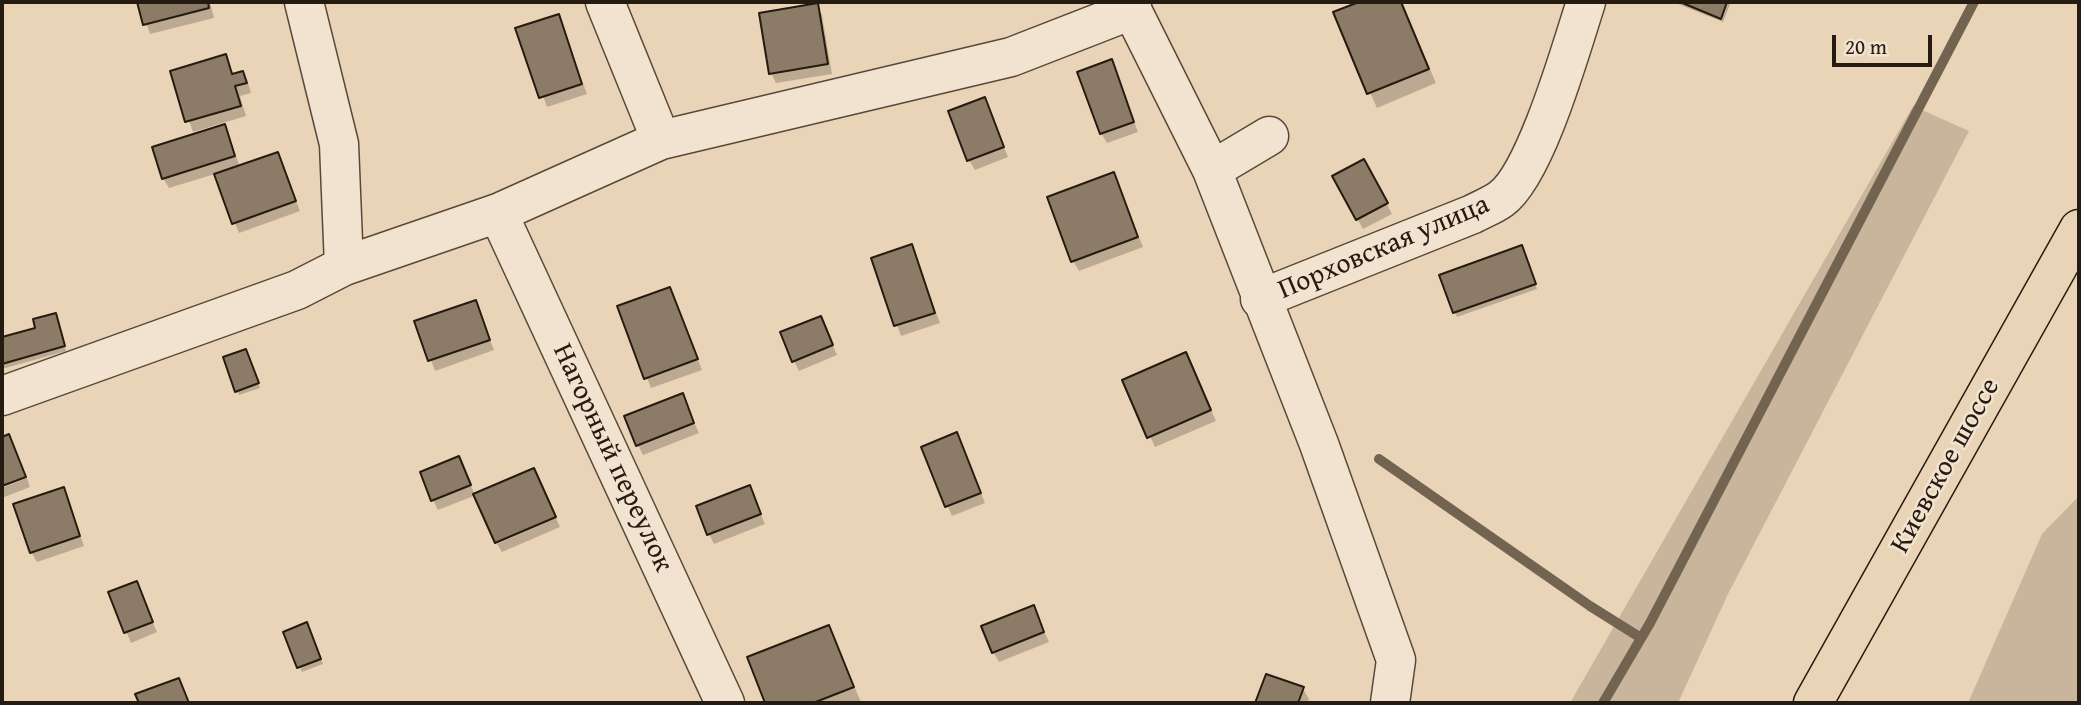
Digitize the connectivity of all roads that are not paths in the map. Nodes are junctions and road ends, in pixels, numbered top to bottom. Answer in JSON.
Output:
{"nodes":[{"id":1,"x":304,"y":2,"type":"edge"},
{"id":2,"x":605,"y":2,"type":"edge"},
{"id":3,"x":1586,"y":2,"type":"edge"},
{"id":4,"x":1132,"y":6,"type":"edge"},
{"id":5,"x":1269,"y":136,"type":"dead end"},
{"id":6,"x":661,"y":140,"type":"junction"},
{"id":7,"x":1212,"y":170,"type":"junction"},
{"id":8,"x":498,"y":212,"type":"junction"},
{"id":9,"x":2079,"y":229,"type":"edge"},
{"id":10,"x":344,"y":266,"type":"junction"},
{"id":11,"x":1261,"y":299,"type":"junction"},
{"id":12,"x":2,"y":396,"type":"edge"},
{"id":13,"x":724,"y":703,"type":"edge"},
{"id":14,"x":1390,"y":703,"type":"edge"},
{"id":15,"x":1814,"y":703,"type":"edge"}],
"edges":[{"from":1,"to":10,"type":"street"},
{"from":2,"to":6,"type":"street"},
{"from":3,"to":11,"type":"street","name":"Порховская улица"},
{"from":4,"to":6,"type":"street"},
{"from":4,"to":7,"type":"street"},
{"from":5,"to":7,"type":"street"},
{"from":6,"to":8,"type":"street"},
{"from":7,"to":11,"type":"street"},
{"from":8,"to":10,"type":"street"},
{"from":8,"to":13,"type":"street","name":"Нагорный переулок"},
{"from":9,"to":15,"type":"main road","name":"Киевское шоссе"},
{"from":10,"to":12,"type":"street"},
{"from":11,"to":14,"type":"street"}]}
